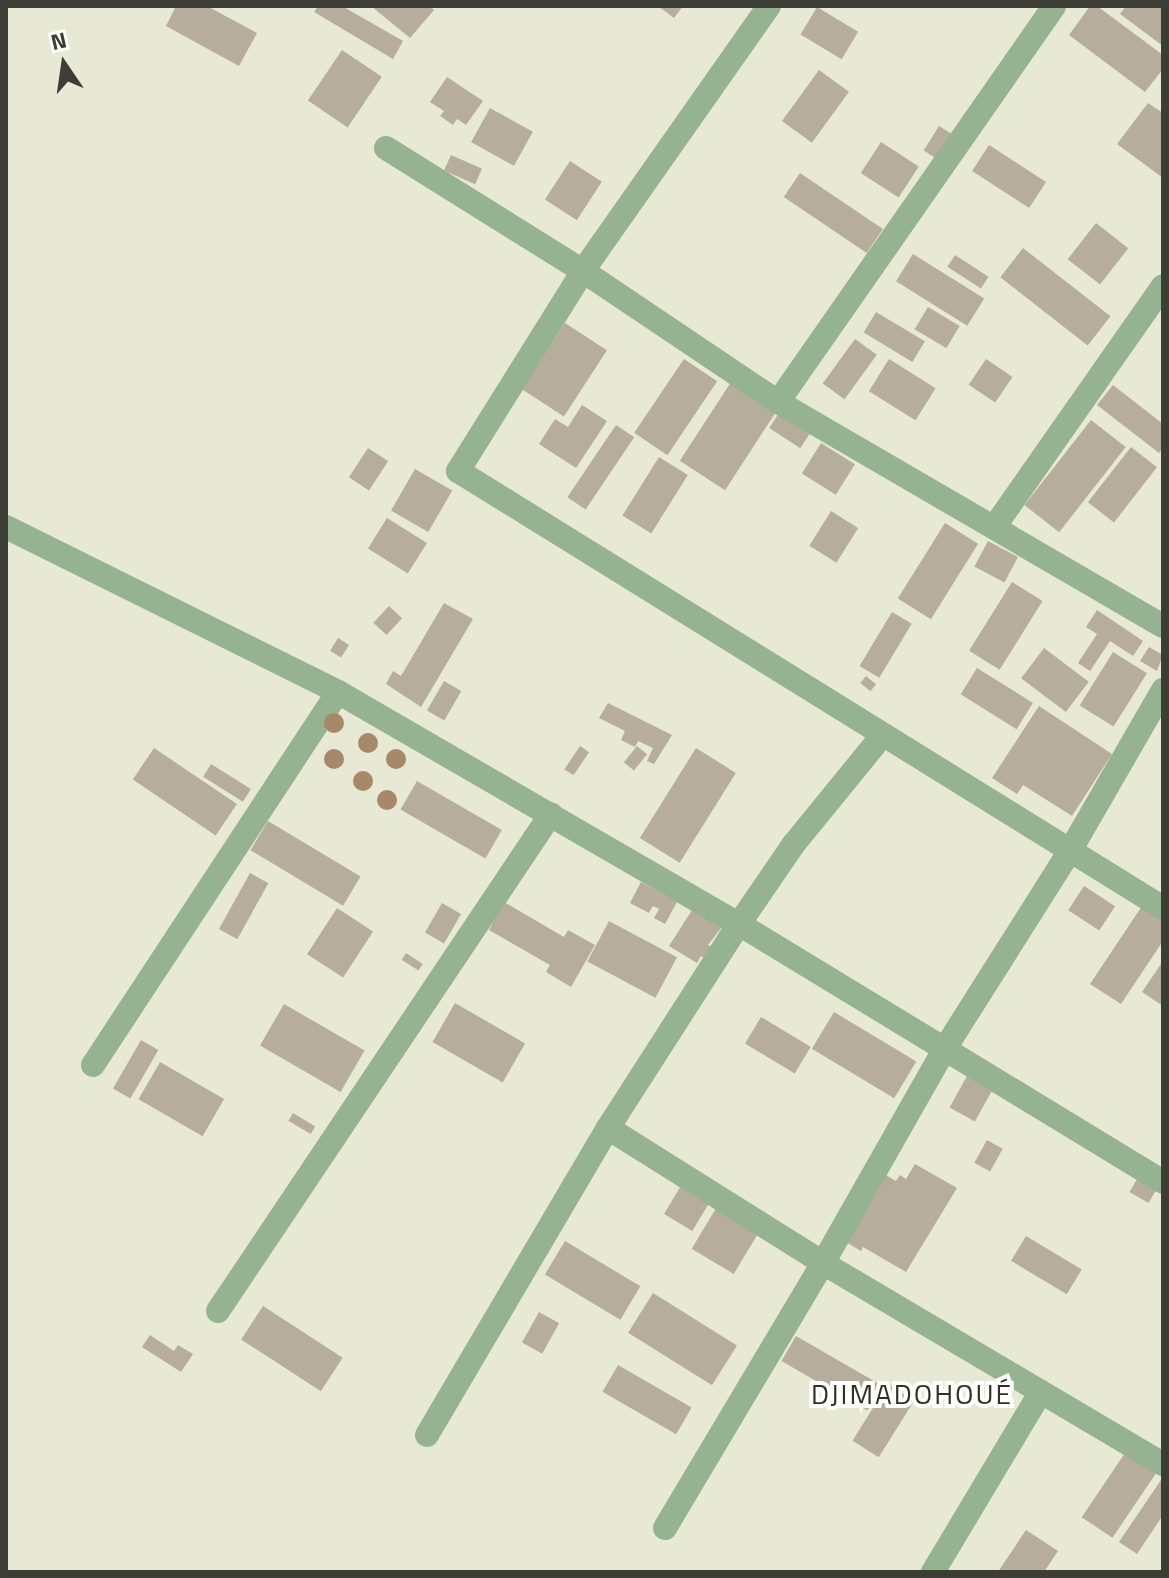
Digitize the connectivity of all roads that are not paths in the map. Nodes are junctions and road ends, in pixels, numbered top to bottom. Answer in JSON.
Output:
{"nodes":[{"id":1,"x":769,"y":6,"type":"edge"},
{"id":2,"x":1054,"y":6,"type":"edge"},
{"id":3,"x":386,"y":148,"type":"dead end"},
{"id":4,"x":583,"y":271,"type":"junction"},
{"id":5,"x":1163,"y":286,"type":"edge"},
{"id":6,"x":778,"y":402,"type":"junction"},
{"id":7,"x":995,"y":526,"type":"junction"},
{"id":8,"x":6,"y":527,"type":"edge"},
{"id":9,"x":1163,"y":626,"type":"edge"},
{"id":10,"x":1163,"y":690,"type":"edge"},
{"id":11,"x":338,"y":692,"type":"junction"},
{"id":12,"x":881,"y":737,"type":"junction"},
{"id":13,"x":551,"y":814,"type":"junction"},
{"id":14,"x":1070,"y":851,"type":"junction"},
{"id":15,"x":1163,"y":908,"type":"edge"},
{"id":16,"x":739,"y":924,"type":"junction"},
{"id":17,"x":944,"y":1050,"type":"junction"},
{"id":18,"x":93,"y":1065,"type":"dead end"},
{"id":19,"x":608,"y":1128,"type":"junction"},
{"id":20,"x":1163,"y":1182,"type":"edge"},
{"id":21,"x":823,"y":1263,"type":"junction"},
{"id":22,"x":218,"y":1311,"type":"dead end"},
{"id":23,"x":1040,"y":1393,"type":"junction"},
{"id":24,"x":427,"y":1435,"type":"dead end"},
{"id":25,"x":1163,"y":1464,"type":"edge"},
{"id":26,"x":665,"y":1528,"type":"dead end"},
{"id":27,"x":933,"y":1572,"type":"edge"}],
"edges":[{"from":1,"to":4,"type":"street"},
{"from":2,"to":6,"type":"street"},
{"from":3,"to":4,"type":"street"},
{"from":4,"to":6,"type":"street"},
{"from":4,"to":12,"type":"street"},
{"from":5,"to":7,"type":"street"},
{"from":6,"to":7,"type":"street"},
{"from":7,"to":9,"type":"street"},
{"from":8,"to":11,"type":"street"},
{"from":10,"to":14,"type":"street"},
{"from":11,"to":13,"type":"street"},
{"from":11,"to":18,"type":"street"},
{"from":12,"to":14,"type":"street"},
{"from":12,"to":16,"type":"street"},
{"from":13,"to":16,"type":"street"},
{"from":13,"to":22,"type":"street"},
{"from":14,"to":15,"type":"street"},
{"from":14,"to":17,"type":"street"},
{"from":16,"to":17,"type":"street"},
{"from":16,"to":19,"type":"street"},
{"from":17,"to":20,"type":"street"},
{"from":17,"to":21,"type":"street"},
{"from":19,"to":21,"type":"street"},
{"from":19,"to":24,"type":"street"},
{"from":21,"to":23,"type":"street"},
{"from":21,"to":26,"type":"street"},
{"from":23,"to":25,"type":"street"},
{"from":23,"to":27,"type":"street"}]}
